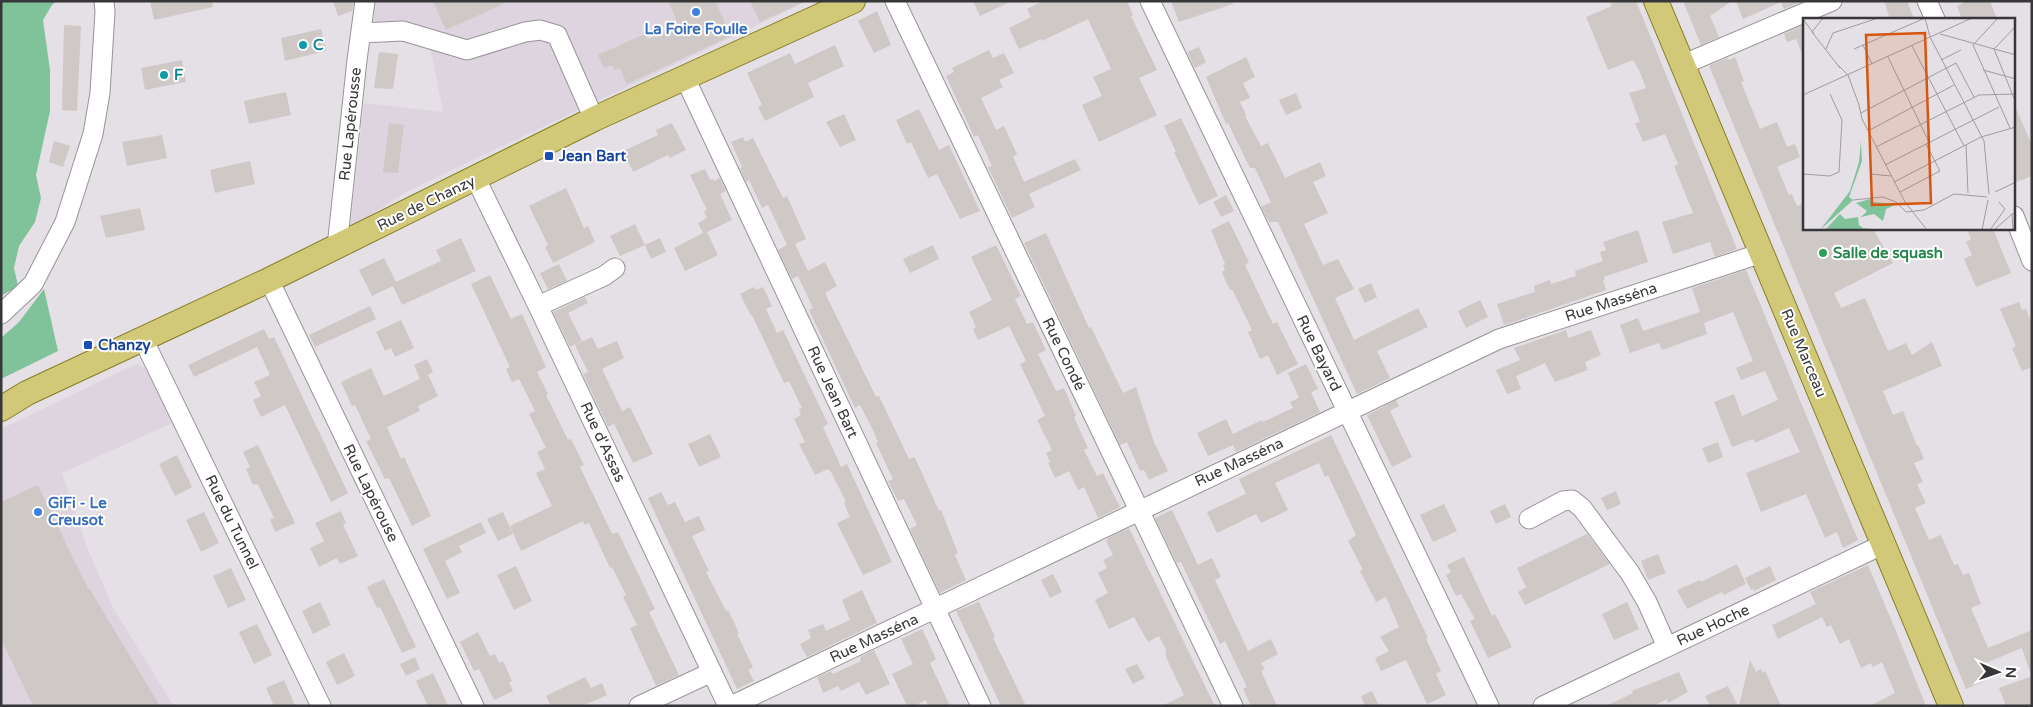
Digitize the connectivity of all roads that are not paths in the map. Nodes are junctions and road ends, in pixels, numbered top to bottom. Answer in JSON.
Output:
{"nodes":[{"id":1,"x":104,"y":1,"type":"edge"},
{"id":2,"x":366,"y":1,"type":"edge"},
{"id":3,"x":853,"y":1,"type":"edge"},
{"id":4,"x":895,"y":1,"type":"edge"},
{"id":5,"x":1150,"y":1,"type":"edge"},
{"id":6,"x":1656,"y":1,"type":"edge"},
{"id":7,"x":1832,"y":1,"type":"edge"},
{"id":8,"x":1927,"y":1,"type":"edge"},
{"id":9,"x":1935,"y":18,"type":"edge"},
{"id":10,"x":361,"y":33,"type":"junction"},
{"id":11,"x":1682,"y":66,"type":"junction"},
{"id":12,"x":685,"y":78,"type":"junction"},
{"id":13,"x":594,"y":119,"type":"junction"},
{"id":14,"x":476,"y":179,"type":"junction"},
{"id":15,"x":2016,"y":221,"type":"edge"},
{"id":16,"x":337,"y":247,"type":"junction"},
{"id":17,"x":1762,"y":253,"type":"junction"},
{"id":18,"x":2032,"y":261,"type":"edge"},
{"id":19,"x":615,"y":268,"type":"dead end"},
{"id":20,"x":269,"y":280,"type":"junction"},
{"id":21,"x":538,"y":306,"type":"junction"},
{"id":22,"x":1,"y":314,"type":"edge"},
{"id":23,"x":143,"y":339,"type":"junction"},
{"id":24,"x":1,"y":409,"type":"edge"},
{"id":25,"x":1347,"y":411,"type":"junction"},
{"id":26,"x":1138,"y":510,"type":"junction"},
{"id":27,"x":1529,"y":519,"type":"dead end"},
{"id":28,"x":1884,"y":544,"type":"junction"},
{"id":29,"x":936,"y":609,"type":"junction"},
{"id":30,"x":1667,"y":647,"type":"junction"},
{"id":31,"x":712,"y":672,"type":"junction"},
{"id":32,"x":321,"y":706,"type":"edge"},
{"id":33,"x":474,"y":706,"type":"edge"},
{"id":34,"x":639,"y":706,"type":"edge"},
{"id":35,"x":729,"y":706,"type":"edge"},
{"id":36,"x":981,"y":706,"type":"edge"},
{"id":37,"x":1233,"y":706,"type":"edge"},
{"id":38,"x":1489,"y":706,"type":"edge"},
{"id":39,"x":1543,"y":706,"type":"edge"},
{"id":40,"x":1952,"y":706,"type":"edge"}],
"edges":[{"from":1,"to":22,"type":"street"},
{"from":2,"to":10,"type":"street","name":"Rue Lapérousse"},
{"from":3,"to":12,"type":"main road","name":"Rue de Chanzy"},
{"from":4,"to":26,"type":"street","name":"Rue Condé"},
{"from":5,"to":25,"type":"street","name":"Rue Bayard"},
{"from":6,"to":11,"type":"main road","name":"Rue Marceau"},
{"from":7,"to":11,"type":"street"},
{"from":8,"to":9,"type":"street"},
{"from":10,"to":13,"type":"street"},
{"from":10,"to":16,"type":"street","name":"Rue Lapérousse"},
{"from":11,"to":17,"type":"main road","name":"Rue Marceau"},
{"from":12,"to":13,"type":"main road","name":"Rue de Chanzy"},
{"from":12,"to":29,"type":"street","name":"Rue Jean Bart"},
{"from":13,"to":14,"type":"main road","name":"Rue de Chanzy"},
{"from":14,"to":16,"type":"main road","name":"Rue de Chanzy"},
{"from":14,"to":21,"type":"street","name":"Rue d'Assas"},
{"from":15,"to":18,"type":"street"},
{"from":16,"to":20,"type":"main road","name":"Rue de Chanzy"},
{"from":17,"to":25,"type":"street","name":"Rue Masséna"},
{"from":17,"to":28,"type":"main road","name":"Rue Marceau"},
{"from":19,"to":21,"type":"street"},
{"from":20,"to":23,"type":"main road","name":"Rue de Chanzy"},
{"from":20,"to":33,"type":"street","name":"Rue Lapérouse"},
{"from":21,"to":31,"type":"street","name":"Rue d'Assas"},
{"from":23,"to":24,"type":"main road","name":"Rue de Chanzy"},
{"from":23,"to":32,"type":"street","name":"Rue du Tunnel"},
{"from":25,"to":26,"type":"street","name":"Rue Masséna"},
{"from":25,"to":38,"type":"street","name":"Rue Bayard"},
{"from":26,"to":29,"type":"street","name":"Rue Masséna"},
{"from":26,"to":37,"type":"street","name":"Rue Condé"},
{"from":27,"to":30,"type":"street"},
{"from":28,"to":30,"type":"street","name":"Rue Hoche"},
{"from":28,"to":40,"type":"main road","name":"Rue Marceau"},
{"from":29,"to":35,"type":"street","name":"Rue Masséna"},
{"from":29,"to":36,"type":"street","name":"Rue Jean Bart"},
{"from":30,"to":39,"type":"street","name":"Rue Hoche"},
{"from":31,"to":34,"type":"street"},
{"from":31,"to":35,"type":"street","name":"Rue d'Assas"}]}
